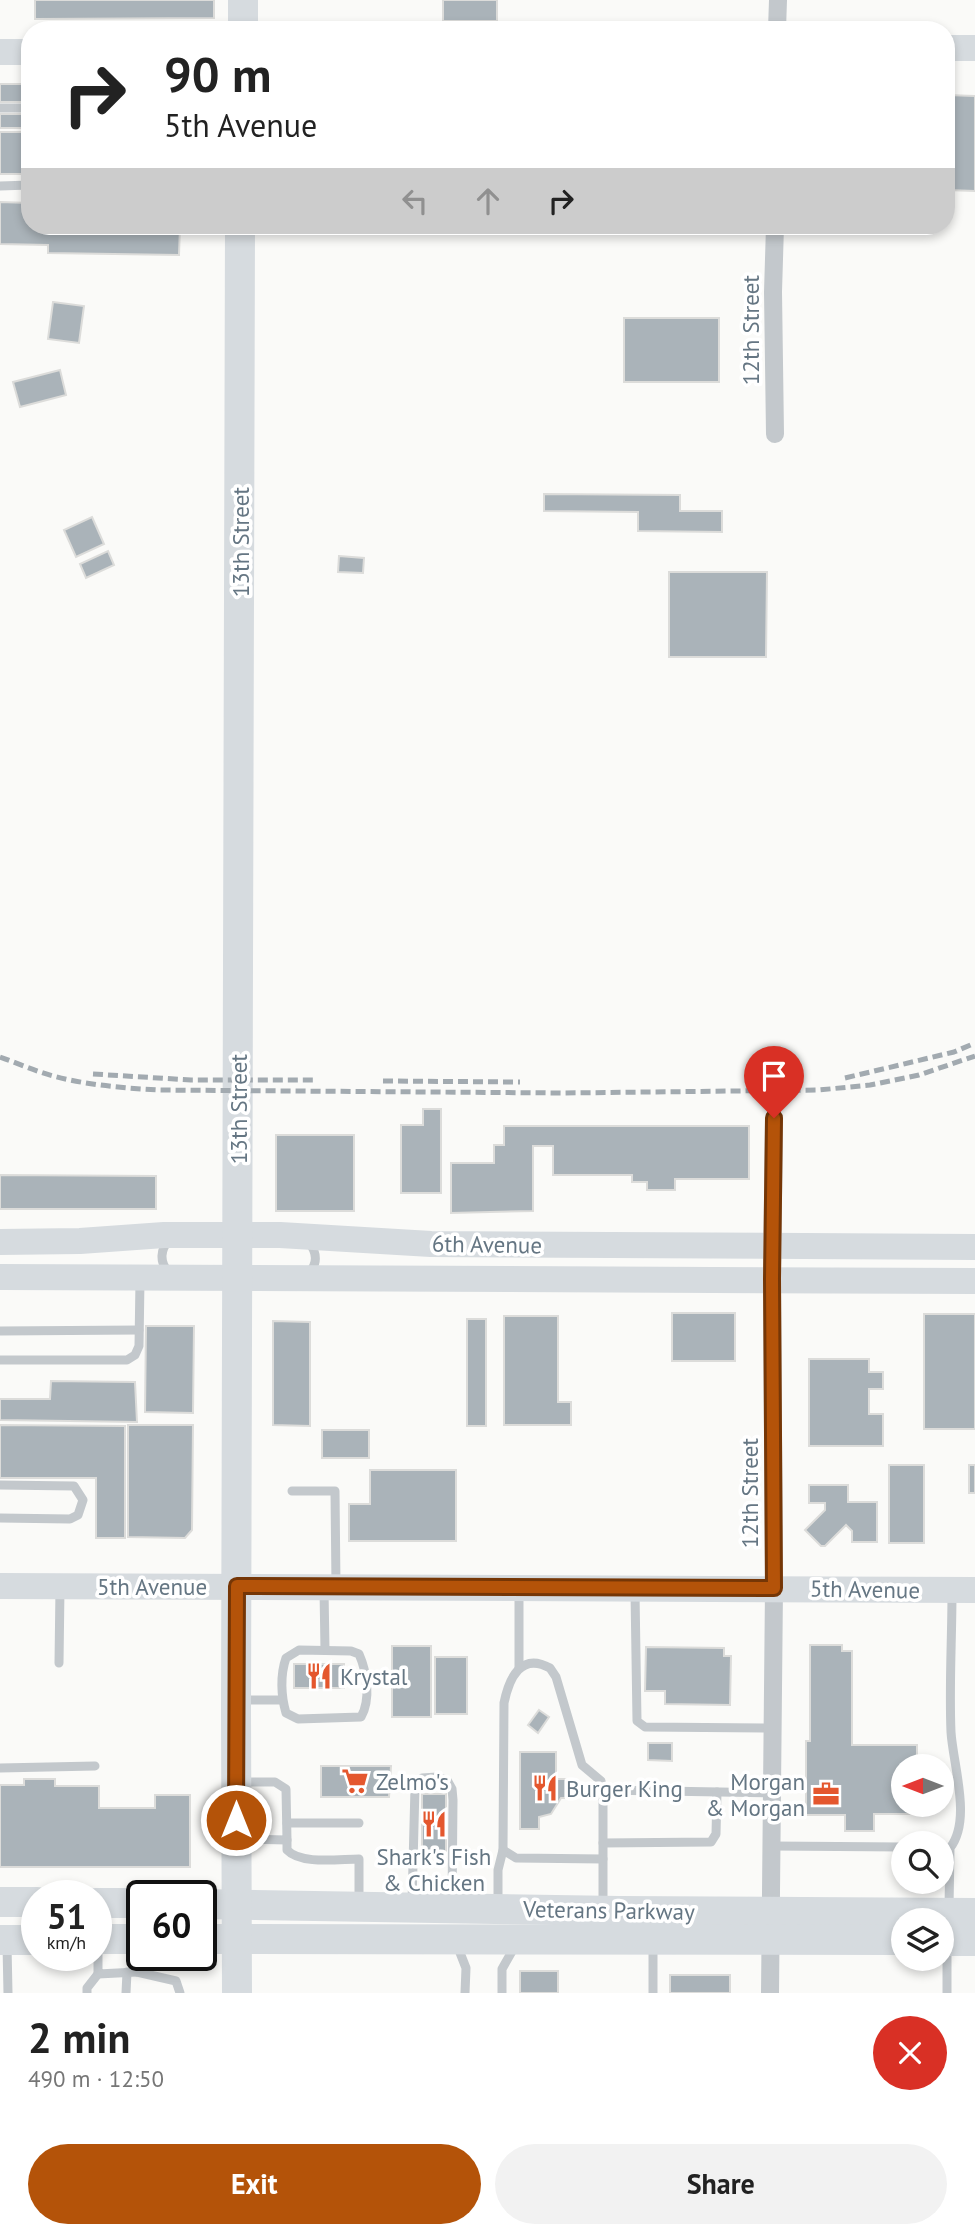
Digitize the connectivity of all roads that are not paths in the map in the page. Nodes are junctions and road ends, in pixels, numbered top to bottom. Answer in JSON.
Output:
{"nodes":[{"id":1,"x":243,"y":0,"type":"edge"},
{"id":2,"x":778,"y":0,"type":"edge"},
{"id":3,"x":243,"y":21,"type":"edge"},
{"id":4,"x":777,"y":21,"type":"edge"},
{"id":5,"x":955,"y":48,"type":"edge"},
{"id":6,"x":975,"y":48,"type":"edge"},
{"id":7,"x":0,"y":52,"type":"edge"},
{"id":8,"x":21,"y":52,"type":"edge"},
{"id":9,"x":0,"y":108,"type":"edge"},
{"id":10,"x":21,"y":108,"type":"edge"},
{"id":11,"x":21,"y":185,"type":"edge"},
{"id":12,"x":0,"y":186,"type":"edge"},
{"id":13,"x":240,"y":235,"type":"edge"},
{"id":14,"x":775,"y":235,"type":"edge"},
{"id":15,"x":775,"y":435,"type":"dead end"},
{"id":16,"x":774,"y":1118,"type":"dead end"},
{"id":17,"x":174,"y":1236,"type":"junction"},
{"id":18,"x":304,"y":1237,"type":"junction"},
{"id":19,"x":0,"y":1242,"type":"edge"},
{"id":20,"x":772,"y":1247,"type":"junction"},
{"id":21,"x":975,"y":1247,"type":"edge"},
{"id":22,"x":0,"y":1277,"type":"edge"},
{"id":23,"x":140,"y":1278,"type":"junction"},
{"id":24,"x":176,"y":1278,"type":"junction"},
{"id":25,"x":302,"y":1278,"type":"junction"},
{"id":26,"x":772,"y":1279,"type":"junction"},
{"id":27,"x":975,"y":1281,"type":"edge"},
{"id":28,"x":139,"y":1330,"type":"junction"},
{"id":29,"x":0,"y":1331,"type":"edge"},
{"id":30,"x":0,"y":1360,"type":"edge"},
{"id":31,"x":0,"y":1485,"type":"edge"},
{"id":32,"x":292,"y":1491,"type":"dead end"},
{"id":33,"x":0,"y":1518,"type":"edge"},
{"id":34,"x":0,"y":1586,"type":"edge"},
{"id":35,"x":60,"y":1586,"type":"junction"},
{"id":36,"x":237,"y":1586,"type":"junction"},
{"id":37,"x":330,"y":1586,"type":"junction"},
{"id":38,"x":519,"y":1587,"type":"junction"},
{"id":39,"x":635,"y":1587,"type":"junction"},
{"id":40,"x":774,"y":1588,"type":"junction"},
{"id":41,"x":964,"y":1590,"type":"edge"},
{"id":42,"x":325,"y":1650,"type":"junction"},
{"id":43,"x":59,"y":1663,"type":"dead end"},
{"id":44,"x":519,"y":1668,"type":"junction"},
{"id":45,"x":236,"y":1700,"type":"junction"},
{"id":46,"x":282,"y":1700,"type":"junction"},
{"id":47,"x":773,"y":1728,"type":"junction"},
{"id":48,"x":95,"y":1766,"type":"dead end"},
{"id":49,"x":0,"y":1768,"type":"edge"},
{"id":50,"x":236,"y":1782,"type":"junction"},
{"id":51,"x":602,"y":1786,"type":"junction"},
{"id":52,"x":717,"y":1792,"type":"junction"},
{"id":53,"x":772,"y":1793,"type":"junction"},
{"id":54,"x":359,"y":1822,"type":"dead end"},
{"id":55,"x":287,"y":1823,"type":"junction"},
{"id":56,"x":237,"y":1839,"type":"junction"},
{"id":57,"x":287,"y":1840,"type":"junction"},
{"id":58,"x":603,"y":1843,"type":"junction"},
{"id":59,"x":954,"y":1843,"type":"edge"},
{"id":60,"x":772,"y":1846,"type":"junction"},
{"id":61,"x":891,"y":1847,"type":"edge"},
{"id":62,"x":503,"y":1850,"type":"junction"},
{"id":63,"x":603,"y":1859,"type":"junction"},
{"id":64,"x":953,"y":1894,"type":"edge"},
{"id":65,"x":0,"y":1902,"type":"edge"},
{"id":66,"x":21,"y":1902,"type":"edge"},
{"id":67,"x":217,"y":1904,"type":"edge"},
{"id":68,"x":237,"y":1904,"type":"junction"},
{"id":69,"x":359,"y":1906,"type":"junction"},
{"id":70,"x":412,"y":1906,"type":"junction"},
{"id":71,"x":452,"y":1907,"type":"junction"},
{"id":72,"x":498,"y":1908,"type":"junction"},
{"id":73,"x":603,"y":1911,"type":"junction"},
{"id":74,"x":771,"y":1926,"type":"junction"},
{"id":75,"x":958,"y":1930,"type":"edge"},
{"id":76,"x":237,"y":1938,"type":"junction"},
{"id":77,"x":217,"y":1939,"type":"edge"},
{"id":78,"x":891,"y":1939,"type":"edge"},
{"id":79,"x":4,"y":1940,"type":"edge"},
{"id":80,"x":455,"y":1940,"type":"junction"},
{"id":81,"x":518,"y":1940,"type":"junction"},
{"id":82,"x":653,"y":1940,"type":"junction"},
{"id":83,"x":98,"y":1971,"type":"edge"},
{"id":84,"x":132,"y":1972,"type":"junction"},
{"id":85,"x":98,"y":1974,"type":"junction"},
{"id":86,"x":4,"y":1983,"type":"edge"},
{"id":87,"x":8,"y":1993,"type":"edge"},
{"id":88,"x":87,"y":1993,"type":"edge"},
{"id":89,"x":126,"y":1993,"type":"edge"},
{"id":90,"x":180,"y":1993,"type":"edge"},
{"id":91,"x":237,"y":1993,"type":"edge"},
{"id":92,"x":465,"y":1993,"type":"edge"},
{"id":93,"x":502,"y":1993,"type":"edge"},
{"id":94,"x":653,"y":1993,"type":"edge"},
{"id":95,"x":770,"y":1993,"type":"edge"},
{"id":96,"x":947,"y":1993,"type":"edge"}],
"edges":[{"from":1,"to":3,"type":"main road"},
{"from":2,"to":4,"type":"street"},
{"from":5,"to":6,"type":"street"},
{"from":7,"to":8,"type":"street"},
{"from":9,"to":10,"type":"lane"},
{"from":11,"to":12,"type":"lane"},
{"from":13,"to":36,"type":"main road","name":"13th Street"},
{"from":14,"to":15,"type":"street","name":"12th Street"},
{"from":16,"to":20,"type":"street","name":"12th Street"},
{"from":17,"to":18,"type":"street","name":"6th Avenue"},
{"from":17,"to":19,"type":"street","name":"6th Avenue"},
{"from":17,"to":24,"type":"lane"},
{"from":18,"to":20,"type":"street","name":"6th Avenue"},
{"from":18,"to":25,"type":"lane"},
{"from":20,"to":21,"type":"street","name":"6th Avenue"},
{"from":20,"to":26,"type":"street","name":"12th Street"},
{"from":22,"to":23,"type":"street","name":"6th Avenue"},
{"from":23,"to":24,"type":"street","name":"6th Avenue"},
{"from":23,"to":28,"type":"lane"},
{"from":24,"to":25,"type":"street","name":"6th Avenue"},
{"from":25,"to":26,"type":"street","name":"6th Avenue"},
{"from":26,"to":27,"type":"street","name":"6th Avenue"},
{"from":26,"to":40,"type":"street","name":"12th Street"},
{"from":28,"to":29,"type":"lane"},
{"from":28,"to":30,"type":"lane"},
{"from":31,"to":33,"type":"lane"},
{"from":32,"to":37,"type":"lane"},
{"from":34,"to":35,"type":"street","name":"5th Avenue"},
{"from":35,"to":36,"type":"street","name":"5th Avenue"},
{"from":35,"to":43,"type":"lane"},
{"from":36,"to":37,"type":"street","name":"5th Avenue"},
{"from":36,"to":45,"type":"main road","name":"13th Street"},
{"from":37,"to":38,"type":"street","name":"5th Avenue"},
{"from":37,"to":42,"type":"lane"},
{"from":38,"to":39,"type":"street","name":"5th Avenue"},
{"from":38,"to":44,"type":"lane"},
{"from":39,"to":40,"type":"street","name":"5th Avenue"},
{"from":39,"to":47,"type":"lane"},
{"from":40,"to":41,"type":"street","name":"5th Avenue"},
{"from":40,"to":47,"type":"street","name":"12th Street"},
{"from":41,"to":59,"type":"lane"},
{"from":42,"to":46,"type":"lane"},
{"from":42,"to":46,"type":"lane"},
{"from":44,"to":51,"type":"lane"},
{"from":44,"to":62,"type":"lane"},
{"from":45,"to":46,"type":"lane"},
{"from":45,"to":50,"type":"main road","name":"13th Street"},
{"from":47,"to":53,"type":"street","name":"12th Street"},
{"from":48,"to":49,"type":"lane"},
{"from":50,"to":55,"type":"lane"},
{"from":50,"to":56,"type":"main road","name":"13th Street"},
{"from":51,"to":52,"type":"lane"},
{"from":51,"to":58,"type":"lane"},
{"from":52,"to":53,"type":"lane"},
{"from":52,"to":58,"type":"lane"},
{"from":53,"to":60,"type":"street","name":"12th Street"},
{"from":54,"to":55,"type":"lane"},
{"from":55,"to":57,"type":"lane"},
{"from":56,"to":57,"type":"lane"},
{"from":56,"to":68,"type":"main road","name":"13th Street"},
{"from":57,"to":69,"type":"lane"},
{"from":58,"to":63,"type":"lane"},
{"from":60,"to":61,"type":"lane"},
{"from":60,"to":74,"type":"street","name":"12th Street"},
{"from":62,"to":63,"type":"lane"},
{"from":62,"to":72,"type":"lane"},
{"from":63,"to":73,"type":"lane"},
{"from":64,"to":75,"type":"lane"},
{"from":65,"to":66,"type":"main road"},
{"from":67,"to":68,"type":"main road","name":"Veterans Parkway"},
{"from":68,"to":69,"type":"main road","name":"Veterans Parkway"},
{"from":68,"to":76,"type":"main road","name":"13th Street"},
{"from":69,"to":70,"type":"main road","name":"Veterans Parkway"},
{"from":70,"to":71,"type":"main road","name":"Veterans Parkway"},
{"from":70,"to":71,"type":"lane"},
{"from":71,"to":72,"type":"main road","name":"Veterans Parkway"},
{"from":72,"to":73,"type":"main road","name":"Veterans Parkway"},
{"from":73,"to":74,"type":"main road","name":"Veterans Parkway"},
{"from":74,"to":75,"type":"main road","name":"Veterans Parkway"},
{"from":74,"to":78,"type":"main road","name":"Veterans Parkway"},
{"from":74,"to":82,"type":"main road","name":"Veterans Parkway"},
{"from":74,"to":95,"type":"street","name":"12th Street"},
{"from":75,"to":96,"type":"lane"},
{"from":76,"to":77,"type":"main road","name":"Veterans Parkway"},
{"from":76,"to":80,"type":"main road","name":"Veterans Parkway"},
{"from":76,"to":91,"type":"main road","name":"13th Street"},
{"from":79,"to":86,"type":"lane"},
{"from":80,"to":81,"type":"main road","name":"Veterans Parkway"},
{"from":80,"to":92,"type":"lane"},
{"from":81,"to":82,"type":"main road","name":"Veterans Parkway"},
{"from":81,"to":93,"type":"lane"},
{"from":82,"to":94,"type":"lane"},
{"from":83,"to":85,"type":"lane"},
{"from":84,"to":85,"type":"lane"},
{"from":84,"to":89,"type":"lane"},
{"from":84,"to":90,"type":"lane"},
{"from":85,"to":88,"type":"lane"},
{"from":86,"to":87,"type":"lane"}]}
